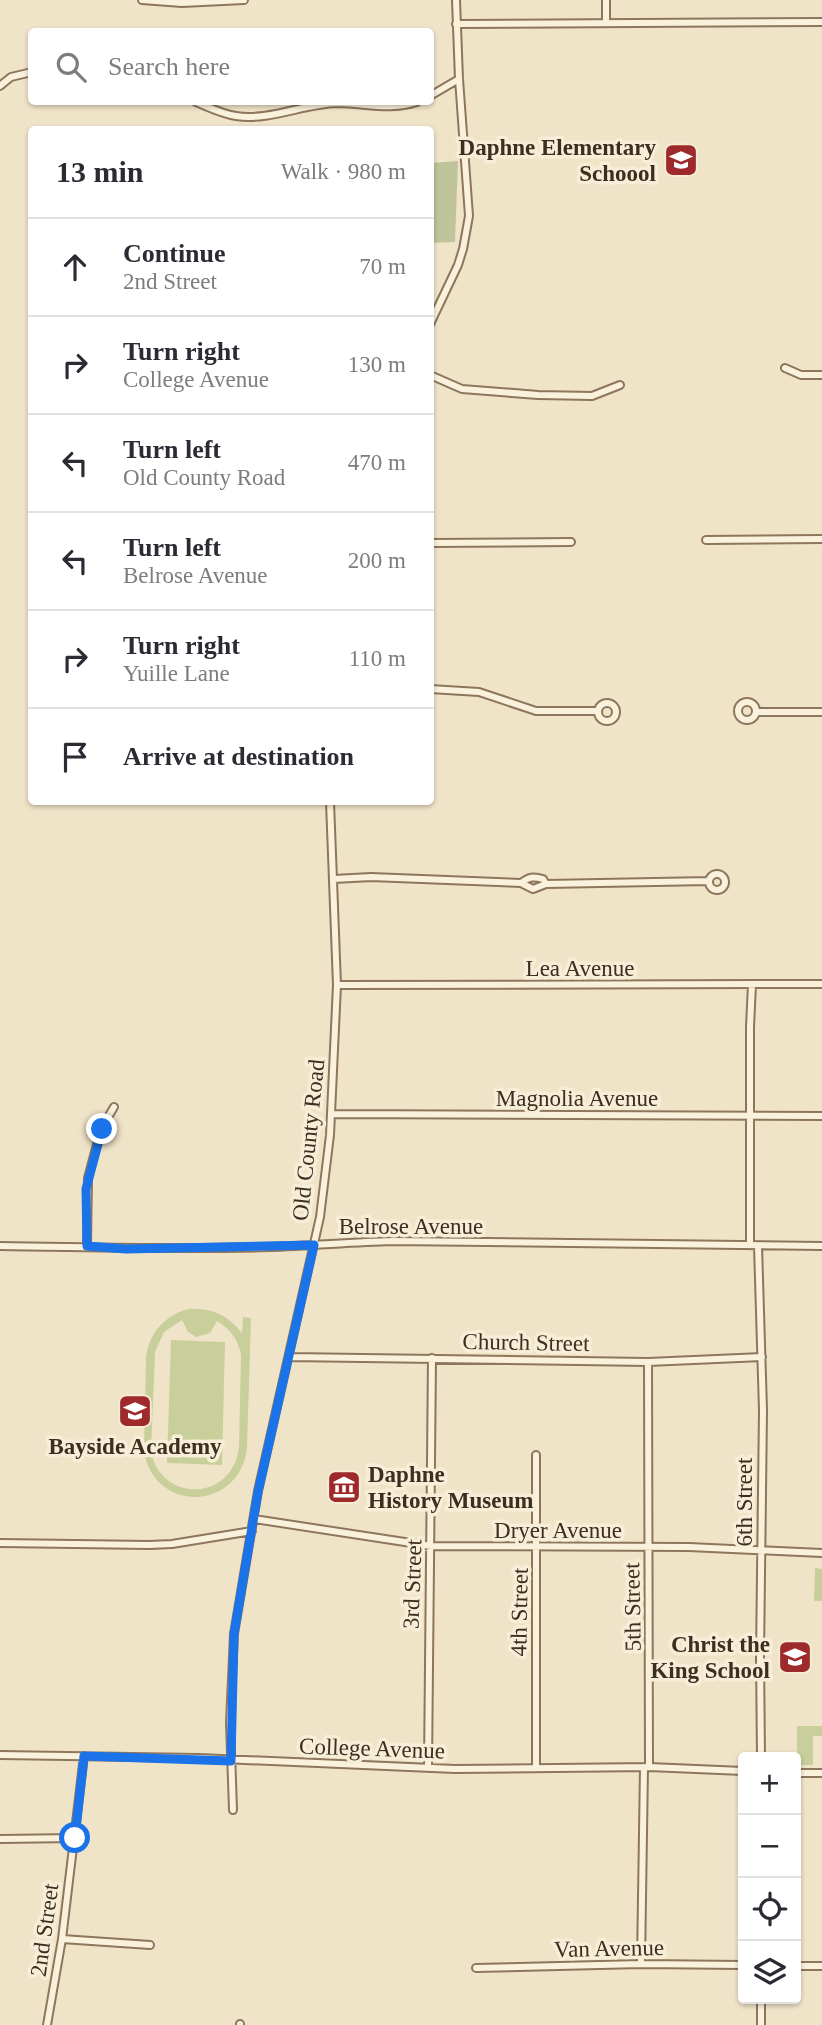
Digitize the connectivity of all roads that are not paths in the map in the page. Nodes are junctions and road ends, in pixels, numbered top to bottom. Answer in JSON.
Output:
{"nodes":[{"id":1,"x":142,"y":0,"type":"edge"},
{"id":2,"x":244,"y":0,"type":"edge"},
{"id":3,"x":456,"y":0,"type":"edge"},
{"id":4,"x":606,"y":0,"type":"edge"},
{"id":5,"x":822,"y":22,"type":"edge"},
{"id":6,"x":606,"y":23,"type":"junction"},
{"id":7,"x":456,"y":24,"type":"junction"},
{"id":8,"x":28,"y":73,"type":"edge"},
{"id":9,"x":458,"y":79,"type":"junction"},
{"id":10,"x":0,"y":86,"type":"edge"},
{"id":11,"x":434,"y":94,"type":"edge"},
{"id":12,"x":203,"y":105,"type":"edge"},
{"id":13,"x":315,"y":105,"type":"edge"},
{"id":14,"x":359,"y":105,"type":"edge"},
{"id":15,"x":406,"y":105,"type":"edge"},
{"id":16,"x":434,"y":316,"type":"edge"},
{"id":17,"x":785,"y":368,"type":"dead end"},
{"id":18,"x":822,"y":375,"type":"edge"},
{"id":19,"x":434,"y":377,"type":"edge"},
{"id":20,"x":620,"y":385,"type":"dead end"},
{"id":21,"x":822,"y":539,"type":"edge"},
{"id":22,"x":706,"y":540,"type":"dead end"},
{"id":23,"x":571,"y":542,"type":"dead end"},
{"id":24,"x":434,"y":543,"type":"edge"},
{"id":25,"x":434,"y":689,"type":"edge"},
{"id":26,"x":598,"y":711,"type":"dead end"},
{"id":27,"x":756,"y":712,"type":"dead end"},
{"id":28,"x":822,"y":712,"type":"edge"},
{"id":29,"x":330,"y":805,"type":"edge"},
{"id":30,"x":334,"y":879,"type":"junction"},
{"id":31,"x":709,"y":881,"type":"dead end"},
{"id":32,"x":521,"y":883,"type":"junction"},
{"id":33,"x":546,"y":884,"type":"junction"},
{"id":34,"x":752,"y":984,"type":"junction"},
{"id":35,"x":822,"y":984,"type":"edge"},
{"id":36,"x":337,"y":985,"type":"junction"},
{"id":37,"x":114,"y":1107,"type":"dead end"},
{"id":38,"x":331,"y":1114,"type":"junction"},
{"id":39,"x":822,"y":1115,"type":"edge"},
{"id":40,"x":750,"y":1116,"type":"junction"},
{"id":41,"x":314,"y":1245,"type":"junction"},
{"id":42,"x":0,"y":1246,"type":"edge"},
{"id":43,"x":87,"y":1246,"type":"junction"},
{"id":44,"x":754,"y":1246,"type":"junction"},
{"id":45,"x":822,"y":1246,"type":"edge"},
{"id":46,"x":289,"y":1357,"type":"junction"},
{"id":47,"x":762,"y":1357,"type":"junction"},
{"id":48,"x":432,"y":1359,"type":"junction"},
{"id":49,"x":648,"y":1362,"type":"junction"},
{"id":50,"x":536,"y":1455,"type":"dead end"},
{"id":51,"x":254,"y":1519,"type":"junction"},
{"id":52,"x":252,"y":1531,"type":"junction"},
{"id":53,"x":0,"y":1543,"type":"edge"},
{"id":54,"x":431,"y":1546,"type":"junction"},
{"id":55,"x":537,"y":1546,"type":"junction"},
{"id":56,"x":648,"y":1548,"type":"junction"},
{"id":57,"x":762,"y":1550,"type":"junction"},
{"id":58,"x":822,"y":1553,"type":"edge"},
{"id":59,"x":761,"y":1752,"type":"edge"},
{"id":60,"x":0,"y":1755,"type":"edge"},
{"id":61,"x":84,"y":1756,"type":"junction"},
{"id":62,"x":231,"y":1761,"type":"junction"},
{"id":63,"x":647,"y":1767,"type":"junction"},
{"id":64,"x":428,"y":1768,"type":"junction"},
{"id":65,"x":536,"y":1768,"type":"junction"},
{"id":66,"x":738,"y":1771,"type":"edge"},
{"id":67,"x":801,"y":1773,"type":"edge"},
{"id":68,"x":822,"y":1773,"type":"edge"},
{"id":69,"x":233,"y":1810,"type":"dead end"},
{"id":70,"x":75,"y":1838,"type":"junction"},
{"id":71,"x":0,"y":1839,"type":"edge"},
{"id":72,"x":62,"y":1940,"type":"junction"},
{"id":73,"x":150,"y":1945,"type":"dead end"},
{"id":74,"x":641,"y":1964,"type":"junction"},
{"id":75,"x":738,"y":1965,"type":"edge"},
{"id":76,"x":801,"y":1966,"type":"edge"},
{"id":77,"x":822,"y":1966,"type":"edge"},
{"id":78,"x":476,"y":1968,"type":"dead end"},
{"id":79,"x":761,"y":2004,"type":"edge"},
{"id":80,"x":47,"y":2025,"type":"edge"},
{"id":81,"x":761,"y":2025,"type":"edge"}],
"edges":[{"from":1,"to":2,"type":"street"},
{"from":3,"to":7,"type":"street"},
{"from":4,"to":6,"type":"street"},
{"from":5,"to":6,"type":"street"},
{"from":6,"to":7,"type":"street"},
{"from":7,"to":9,"type":"street"},
{"from":8,"to":10,"type":"street"},
{"from":9,"to":11,"type":"street"},
{"from":9,"to":16,"type":"street"},
{"from":12,"to":13,"type":"street"},
{"from":14,"to":15,"type":"street"},
{"from":17,"to":18,"type":"street"},
{"from":19,"to":20,"type":"street"},
{"from":21,"to":22,"type":"street"},
{"from":23,"to":24,"type":"street"},
{"from":25,"to":26,"type":"street"},
{"from":27,"to":28,"type":"street"},
{"from":29,"to":30,"type":"street","name":"Old County Road"},
{"from":30,"to":32,"type":"street"},
{"from":30,"to":36,"type":"street","name":"Old County Road"},
{"from":31,"to":33,"type":"street"},
{"from":32,"to":33,"type":"street"},
{"from":32,"to":33,"type":"street"},
{"from":34,"to":35,"type":"street","name":"Lea Avenue"},
{"from":34,"to":36,"type":"street","name":"Lea Avenue"},
{"from":34,"to":40,"type":"street","name":"6th Street"},
{"from":36,"to":38,"type":"street","name":"Old County Road"},
{"from":37,"to":43,"type":"street"},
{"from":38,"to":40,"type":"street","name":"Magnolia Avenue"},
{"from":38,"to":41,"type":"street","name":"Old County Road"},
{"from":39,"to":40,"type":"street","name":"Magnolia Avenue"},
{"from":40,"to":44,"type":"street","name":"6th Street"},
{"from":41,"to":43,"type":"street","name":"Belrose Avenue"},
{"from":41,"to":44,"type":"street","name":"Belrose Avenue"},
{"from":41,"to":46,"type":"street","name":"Old County Road"},
{"from":42,"to":43,"type":"street","name":"Belrose Avenue"},
{"from":44,"to":45,"type":"street","name":"Belrose Avenue"},
{"from":44,"to":47,"type":"street","name":"6th Street"},
{"from":46,"to":48,"type":"street","name":"Church Street"},
{"from":46,"to":51,"type":"street","name":"Old County Road"},
{"from":47,"to":49,"type":"street","name":"Church Street"},
{"from":47,"to":57,"type":"street","name":"6th Street"},
{"from":48,"to":49,"type":"street","name":"Church Street"},
{"from":48,"to":54,"type":"street","name":"3rd Street"},
{"from":49,"to":56,"type":"street","name":"5th Street"},
{"from":50,"to":55,"type":"street","name":"4th Street"},
{"from":51,"to":52,"type":"street","name":"Old County Road"},
{"from":51,"to":54,"type":"street","name":"Dryer Avenue"},
{"from":52,"to":53,"type":"street"},
{"from":52,"to":62,"type":"street","name":"Old County Road"},
{"from":54,"to":55,"type":"street","name":"Dryer Avenue"},
{"from":54,"to":64,"type":"street","name":"3rd Street"},
{"from":55,"to":56,"type":"street","name":"Dryer Avenue"},
{"from":55,"to":65,"type":"street","name":"4th Street"},
{"from":56,"to":57,"type":"street","name":"Dryer Avenue"},
{"from":56,"to":63,"type":"street","name":"5th Street"},
{"from":57,"to":58,"type":"street","name":"Dryer Avenue"},
{"from":57,"to":59,"type":"street","name":"6th Street"},
{"from":60,"to":61,"type":"street","name":"College Avenue"},
{"from":61,"to":62,"type":"street","name":"College Avenue"},
{"from":61,"to":70,"type":"street","name":"2nd Street"},
{"from":62,"to":64,"type":"street","name":"College Avenue"},
{"from":62,"to":69,"type":"street","name":"Old County Road"},
{"from":63,"to":65,"type":"street","name":"College Avenue"},
{"from":63,"to":66,"type":"street","name":"College Avenue"},
{"from":63,"to":74,"type":"street","name":"5th Street"},
{"from":64,"to":65,"type":"street","name":"College Avenue"},
{"from":67,"to":68,"type":"street"},
{"from":70,"to":71,"type":"street"},
{"from":70,"to":72,"type":"street","name":"2nd Street"},
{"from":72,"to":73,"type":"street"},
{"from":72,"to":80,"type":"street","name":"2nd Street"},
{"from":74,"to":75,"type":"street","name":"Van Avenue"},
{"from":74,"to":78,"type":"street","name":"Van Avenue"},
{"from":76,"to":77,"type":"street"},
{"from":79,"to":81,"type":"street"}]}
